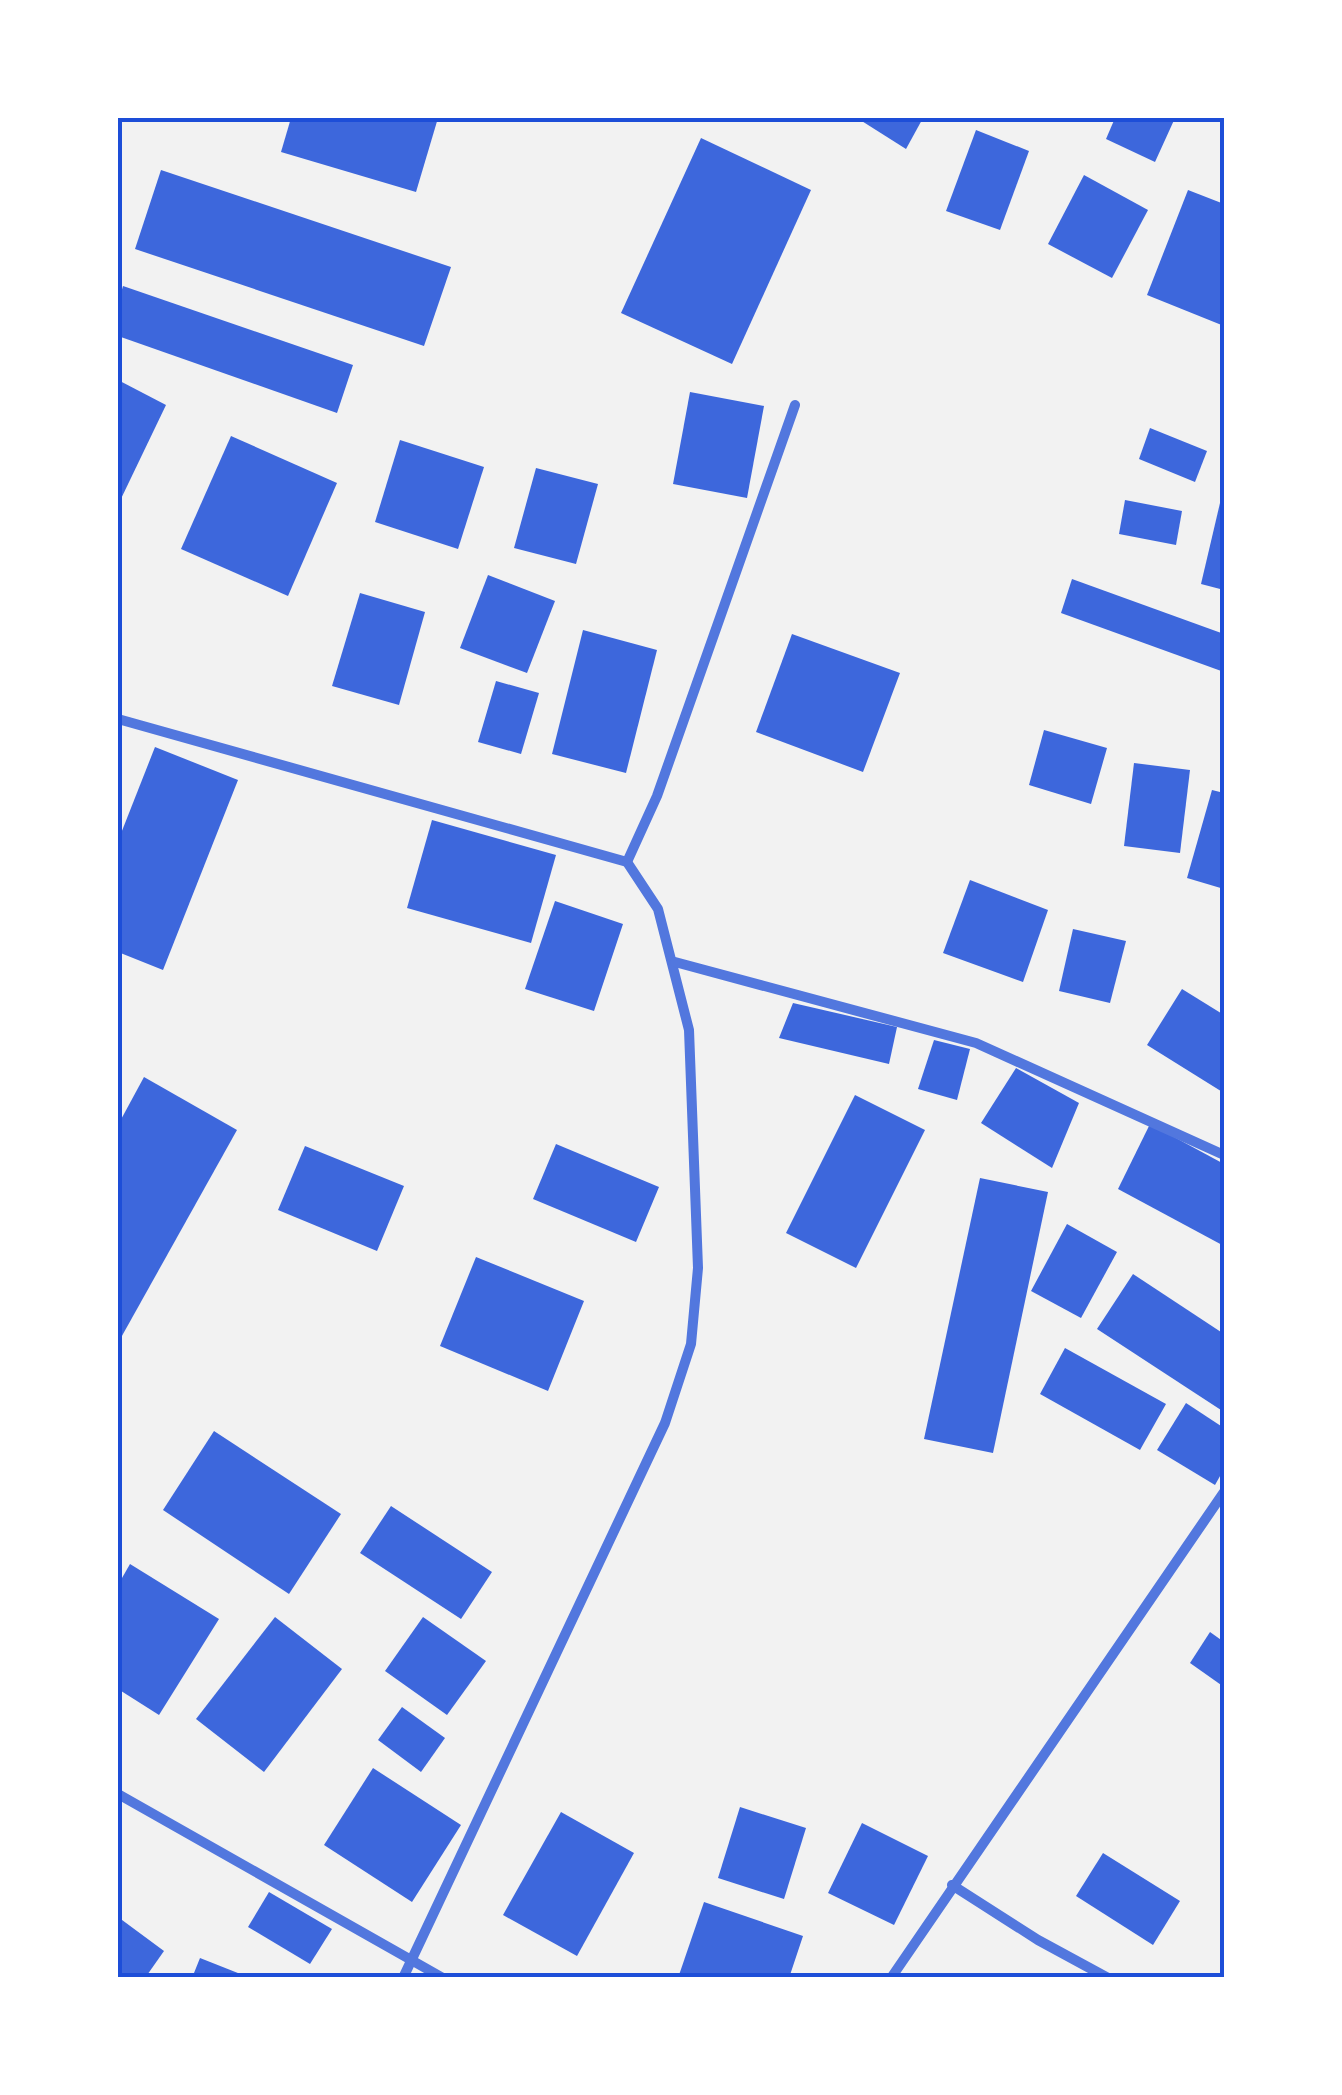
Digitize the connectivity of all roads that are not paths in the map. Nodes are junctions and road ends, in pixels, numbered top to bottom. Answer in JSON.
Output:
{"nodes":[{"id":1,"x":795,"y":405,"type":"dead end"},
{"id":2,"x":118,"y":719,"type":"edge"},
{"id":3,"x":627,"y":862,"type":"junction"},
{"id":4,"x":675,"y":962,"type":"junction"},
{"id":5,"x":1224,"y":1154,"type":"edge"},
{"id":6,"x":1224,"y":1492,"type":"edge"},
{"id":7,"x":118,"y":1794,"type":"edge"},
{"id":8,"x":952,"y":1885,"type":"junction"},
{"id":9,"x":410,"y":1962,"type":"junction"},
{"id":10,"x":403,"y":1978,"type":"edge"},
{"id":11,"x":442,"y":1978,"type":"edge"},
{"id":12,"x":891,"y":1978,"type":"edge"},
{"id":13,"x":1108,"y":1978,"type":"edge"}],
"edges":[{"from":1,"to":3,"type":"street"},
{"from":2,"to":3,"type":"street"},
{"from":3,"to":4,"type":"street"},
{"from":4,"to":5,"type":"street"},
{"from":4,"to":9,"type":"street"},
{"from":6,"to":8,"type":"street"},
{"from":7,"to":9,"type":"street"},
{"from":8,"to":12,"type":"street"},
{"from":8,"to":13,"type":"street"},
{"from":9,"to":10,"type":"street"},
{"from":9,"to":11,"type":"street"}]}
